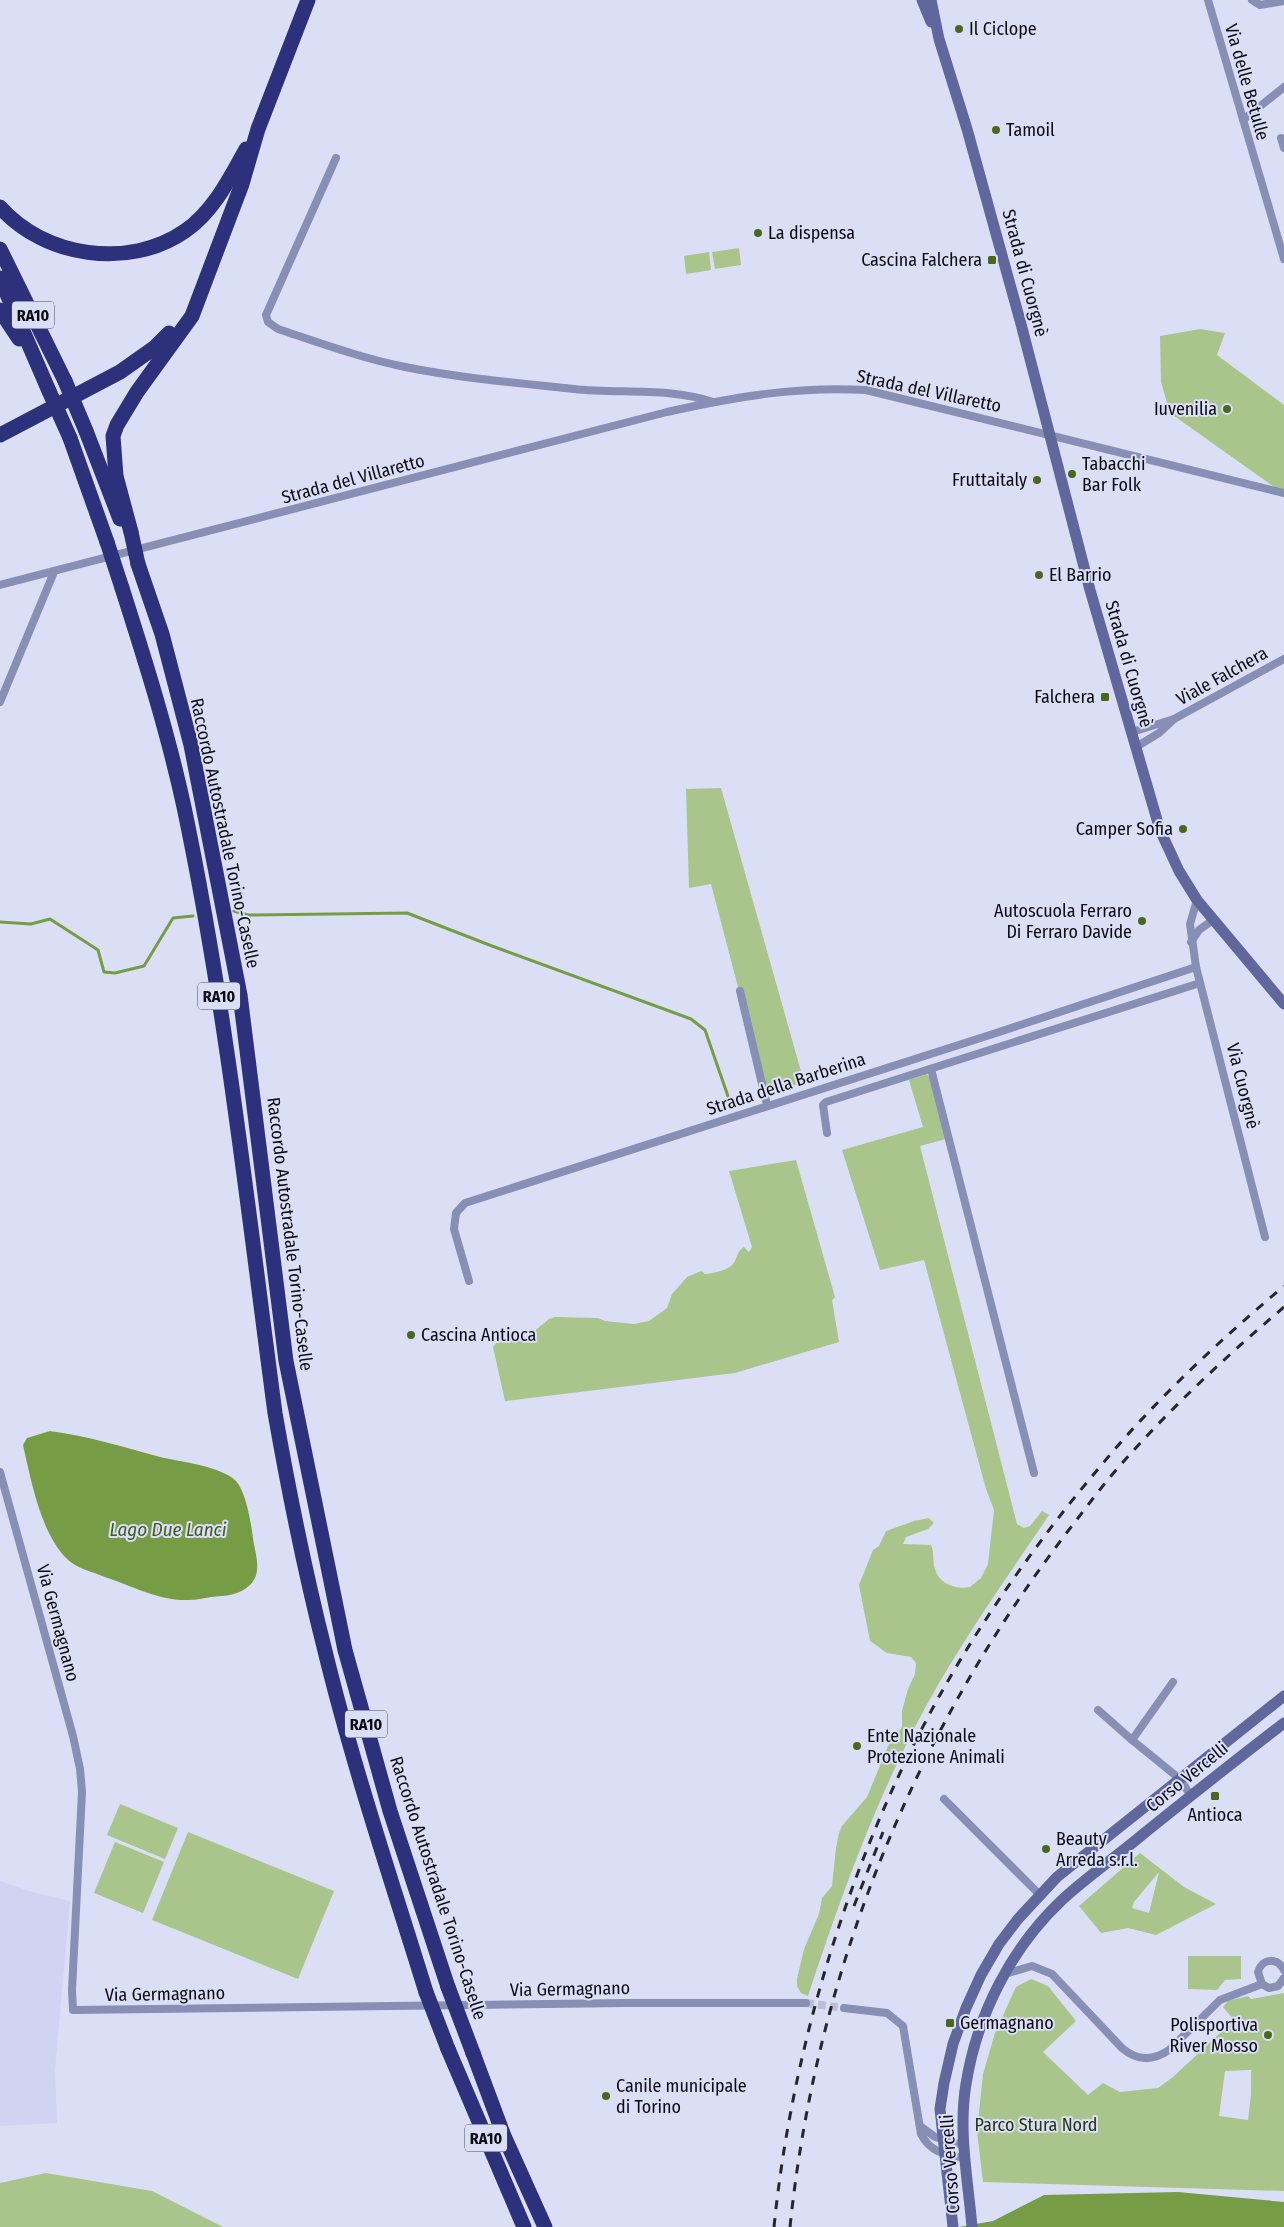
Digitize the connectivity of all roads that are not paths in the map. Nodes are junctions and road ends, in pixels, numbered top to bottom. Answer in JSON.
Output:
{"nodes":[{"id":1,"x":308,"y":0,"type":"edge"},
{"id":2,"x":922,"y":0,"type":"edge"},
{"id":3,"x":931,"y":0,"type":"edge"},
{"id":4,"x":1208,"y":0,"type":"edge"},
{"id":5,"x":1252,"y":0,"type":"edge"},
{"id":6,"x":1284,"y":1,"type":"edge"},
{"id":7,"x":939,"y":39,"type":"junction"},
{"id":8,"x":1284,"y":87,"type":"edge"},
{"id":9,"x":1243,"y":120,"type":"junction"},
{"id":10,"x":258,"y":129,"type":"junction"},
{"id":11,"x":1281,"y":138,"type":"dead end"},
{"id":12,"x":1284,"y":148,"type":"edge"},
{"id":13,"x":336,"y":158,"type":"dead end"},
{"id":14,"x":0,"y":207,"type":"edge"},
{"id":15,"x":0,"y":249,"type":"edge"},
{"id":16,"x":214,"y":254,"type":"junction"},
{"id":17,"x":1284,"y":259,"type":"edge"},
{"id":18,"x":0,"y":278,"type":"edge"},
{"id":19,"x":0,"y":310,"type":"edge"},
{"id":20,"x":46,"y":385,"type":"junction"},
{"id":21,"x":713,"y":402,"type":"junction"},
{"id":22,"x":1050,"y":434,"type":"junction"},
{"id":23,"x":0,"y":435,"type":"edge"},
{"id":24,"x":1284,"y":493,"type":"edge"},
{"id":25,"x":129,"y":533,"type":"junction"},
{"id":26,"x":54,"y":572,"type":"junction"},
{"id":27,"x":0,"y":585,"type":"edge"},
{"id":28,"x":1284,"y":659,"type":"edge"},
{"id":29,"x":0,"y":702,"type":"edge"},
{"id":30,"x":1174,"y":719,"type":"junction"},
{"id":31,"x":1132,"y":732,"type":"junction"},
{"id":32,"x":1136,"y":747,"type":"junction"},
{"id":33,"x":1197,"y":900,"type":"junction"},
{"id":34,"x":1213,"y":920,"type":"junction"},
{"id":35,"x":1191,"y":942,"type":"junction"},
{"id":36,"x":1196,"y":967,"type":"junction"},
{"id":37,"x":1200,"y":983,"type":"junction"},
{"id":38,"x":740,"y":991,"type":"dead end"},
{"id":39,"x":1284,"y":1004,"type":"edge"},
{"id":40,"x":932,"y":1069,"type":"junction"},
{"id":41,"x":768,"y":1105,"type":"junction"},
{"id":42,"x":827,"y":1134,"type":"dead end"},
{"id":43,"x":1265,"y":1237,"type":"dead end"},
{"id":44,"x":469,"y":1281,"type":"dead end"},
{"id":45,"x":0,"y":1472,"type":"edge"},
{"id":46,"x":1034,"y":1473,"type":"dead end"},
{"id":47,"x":1173,"y":1682,"type":"dead end"},
{"id":48,"x":1284,"y":1696,"type":"edge"},
{"id":49,"x":1098,"y":1710,"type":"dead end"},
{"id":50,"x":1284,"y":1722,"type":"edge"},
{"id":51,"x":1132,"y":1740,"type":"junction"},
{"id":52,"x":1180,"y":1779,"type":"junction"},
{"id":53,"x":1191,"y":1796,"type":"junction"},
{"id":54,"x":944,"y":1799,"type":"dead end"},
{"id":55,"x":1040,"y":1894,"type":"junction"},
{"id":56,"x":1284,"y":1970,"type":"edge"},
{"id":57,"x":1005,"y":1974,"type":"junction"},
{"id":58,"x":1283,"y":1982,"type":"edge"},
{"id":59,"x":1262,"y":1984,"type":"junction"},
{"id":60,"x":806,"y":2003,"type":"tunnel mouth"},
{"id":61,"x":844,"y":2008,"type":"tunnel mouth"},
{"id":62,"x":920,"y":2126,"type":"junction"},
{"id":63,"x":943,"y":2140,"type":"junction"},
{"id":64,"x":963,"y":2145,"type":"junction"},
{"id":65,"x":945,"y":2155,"type":"junction"},
{"id":66,"x":964,"y":2158,"type":"junction"},
{"id":67,"x":524,"y":2227,"type":"edge"},
{"id":68,"x":545,"y":2227,"type":"edge"},
{"id":69,"x":954,"y":2227,"type":"edge"},
{"id":70,"x":972,"y":2227,"type":"edge"}],
"edges":[{"from":1,"to":10,"type":"highway"},
{"from":2,"to":7,"type":"main road","name":"Strada di Cuorgnè"},
{"from":3,"to":7,"type":"main road","name":"Strada di Cuorgnè"},
{"from":4,"to":9,"type":"street","name":"Via delle Betulle"},
{"from":5,"to":6,"type":"street"},
{"from":7,"to":22,"type":"main road","name":"Strada di Cuorgnè"},
{"from":8,"to":9,"type":"street"},
{"from":9,"to":17,"type":"street","name":"Via delle Betulle"},
{"from":10,"to":14,"type":"highway"},
{"from":10,"to":16,"type":"highway"},
{"from":11,"to":12,"type":"street","name":"Via delle Betulle"},
{"from":13,"to":21,"type":"street","name":"Strada del Villaretto"},
{"from":15,"to":25,"type":"highway","name":"Raccordo Autostradale Torino-Caselle","number":"RA10","bridge":true},
{"from":16,"to":23,"type":"highway"},
{"from":16,"to":25,"type":"highway"},
{"from":18,"to":20,"type":"highway","name":"Raccordo Autostradale Torino-Caselle","number":"RA10"},
{"from":19,"to":20,"type":"highway"},
{"from":20,"to":67,"type":"highway","name":"Raccordo Autostradale Torino-Caselle","number":"RA10","bridge":true},
{"from":21,"to":22,"type":"street","name":"Strada del Villaretto"},
{"from":21,"to":26,"type":"street","name":"Strada del Villaretto"},
{"from":22,"to":24,"type":"street","name":"Strada del Villaretto"},
{"from":22,"to":31,"type":"main road","name":"Strada di Cuorgnè"},
{"from":25,"to":68,"type":"highway","name":"Raccordo Autostradale Torino-Caselle","number":"RA10","bridge":true},
{"from":26,"to":27,"type":"street","name":"Strada del Villaretto"},
{"from":26,"to":29,"type":"street"},
{"from":28,"to":30,"type":"street","name":"Viale Falchera"},
{"from":30,"to":31,"type":"street","name":"Viale Falchera"},
{"from":30,"to":32,"type":"street","name":"Viale Falchera"},
{"from":31,"to":32,"type":"main road","name":"Strada di Cuorgnè"},
{"from":32,"to":33,"type":"main road","name":"Strada di Cuorgnè"},
{"from":33,"to":34,"type":"main road","name":"Strada di Cuorgnè"},
{"from":33,"to":35,"type":"street","name":"Via Cuorgnè"},
{"from":34,"to":35,"type":"street"},
{"from":34,"to":39,"type":"main road","name":"Strada di Cuorgnè"},
{"from":35,"to":36,"type":"street","name":"Via Cuorgnè"},
{"from":36,"to":37,"type":"street","name":"Via Cuorgnè"},
{"from":36,"to":41,"type":"street","name":"Strada della Barberina"},
{"from":37,"to":40,"type":"street","name":"Strada della Barberina"},
{"from":37,"to":43,"type":"street","name":"Via Cuorgnè"},
{"from":38,"to":41,"type":"street"},
{"from":40,"to":42,"type":"street","name":"Strada della Barberina"},
{"from":40,"to":46,"type":"street"},
{"from":41,"to":44,"type":"street","name":"Strada della Barberina"},
{"from":45,"to":60,"type":"street","name":"Via Germagnano"},
{"from":47,"to":51,"type":"street"},
{"from":48,"to":52,"type":"main road","name":"Corso Vercelli"},
{"from":49,"to":51,"type":"street"},
{"from":50,"to":53,"type":"main road","name":"Corso Vercelli"},
{"from":51,"to":52,"type":"street"},
{"from":52,"to":53,"type":"street"},
{"from":52,"to":55,"type":"main road","name":"Corso Vercelli"},
{"from":53,"to":57,"type":"main road","name":"Corso Vercelli"},
{"from":54,"to":55,"type":"street"},
{"from":55,"to":63,"type":"main road","name":"Corso Vercelli"},
{"from":56,"to":59,"type":"street"},
{"from":57,"to":59,"type":"street"},
{"from":57,"to":64,"type":"main road","name":"Corso Vercelli"},
{"from":58,"to":59,"type":"street"},
{"from":61,"to":62,"type":"street"},
{"from":62,"to":63,"type":"street"},
{"from":62,"to":65,"type":"street"},
{"from":63,"to":64,"type":"street"},
{"from":63,"to":65,"type":"main road","name":"Corso Vercelli"},
{"from":64,"to":66,"type":"main road","name":"Corso Vercelli"},
{"from":65,"to":66,"type":"street"},
{"from":65,"to":69,"type":"main road","name":"Corso Vercelli"},
{"from":66,"to":70,"type":"main road","name":"Corso Vercelli"}]}
